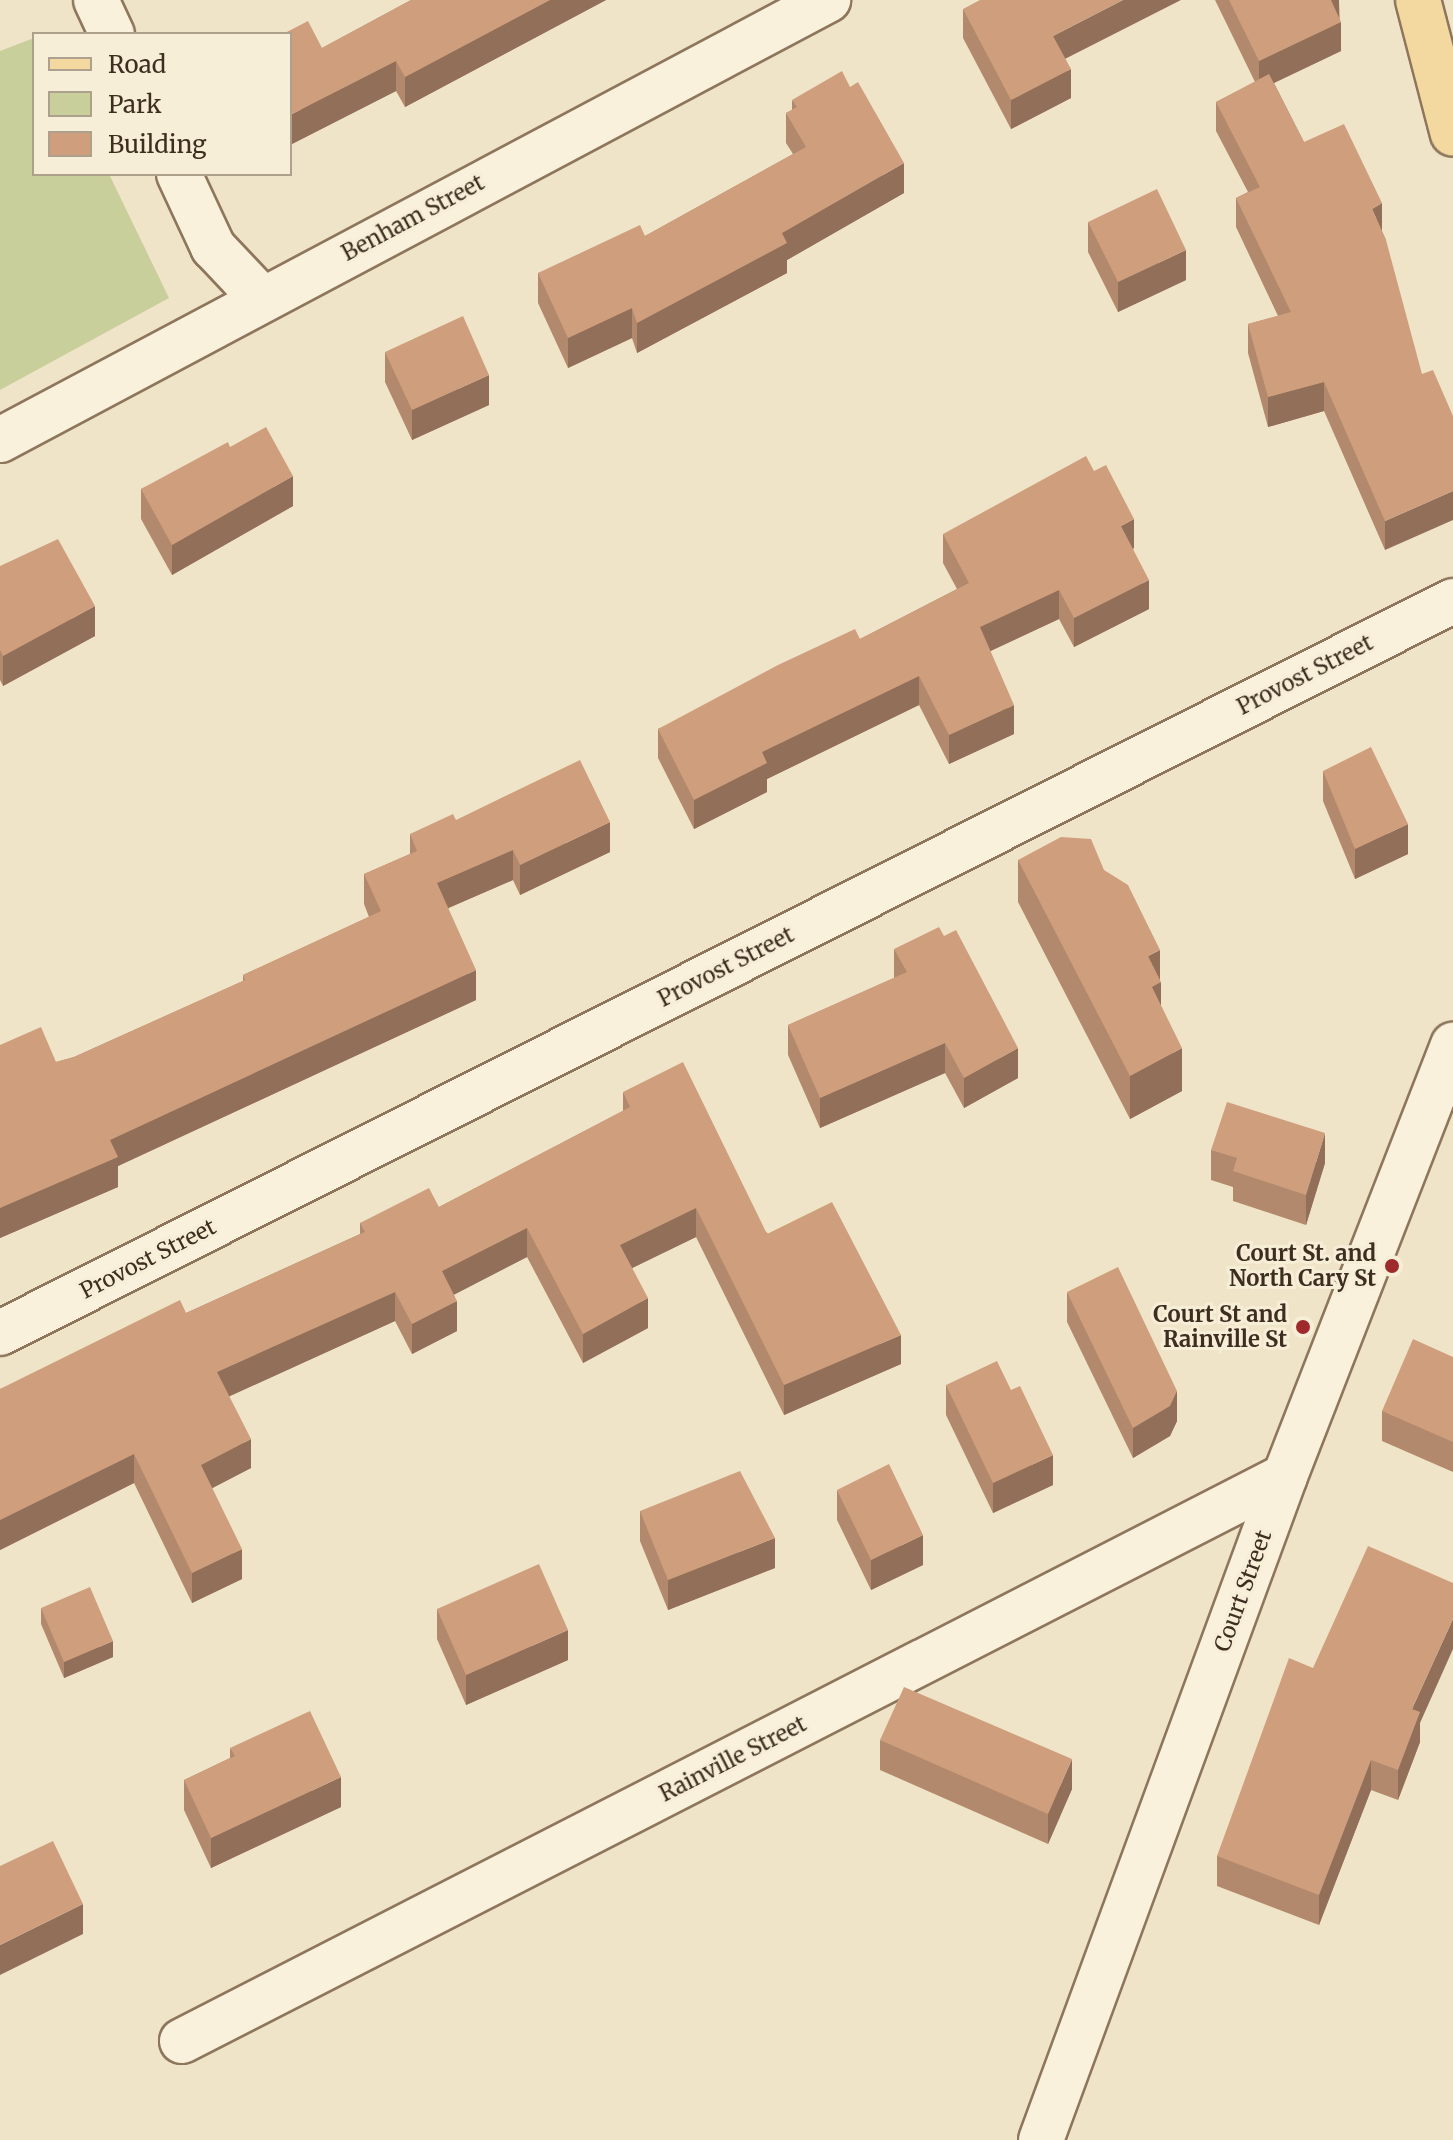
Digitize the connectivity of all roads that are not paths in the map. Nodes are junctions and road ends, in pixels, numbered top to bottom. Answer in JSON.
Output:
{"nodes":[{"id":1,"x":96,"y":0,"type":"edge"},
{"id":2,"x":828,"y":0,"type":"edge"},
{"id":3,"x":1418,"y":0,"type":"edge"},
{"id":4,"x":111,"y":32,"type":"edge"},
{"id":5,"x":1453,"y":134,"type":"edge"},
{"id":6,"x":180,"y":176,"type":"edge"},
{"id":7,"x":261,"y":298,"type":"junction"},
{"id":8,"x":0,"y":440,"type":"edge"},
{"id":9,"x":1453,"y":601,"type":"edge"},
{"id":10,"x":1453,"y":1045,"type":"edge"},
{"id":11,"x":0,"y":1333,"type":"edge"},
{"id":12,"x":1285,"y":1476,"type":"junction"},
{"id":13,"x":182,"y":2041,"type":"dead end"},
{"id":14,"x":1041,"y":2140,"type":"edge"}],
"edges":[{"from":1,"to":4,"type":"street"},
{"from":2,"to":7,"type":"street","name":"Benham Street"},
{"from":3,"to":5,"type":"main road"},
{"from":6,"to":7,"type":"street"},
{"from":7,"to":8,"type":"street","name":"Benham Street"},
{"from":9,"to":11,"type":"street","name":"Provost Street"},
{"from":10,"to":12,"type":"street","name":"Court Street"},
{"from":12,"to":13,"type":"street","name":"Rainville Street"},
{"from":12,"to":14,"type":"street","name":"Court Street"}]}
